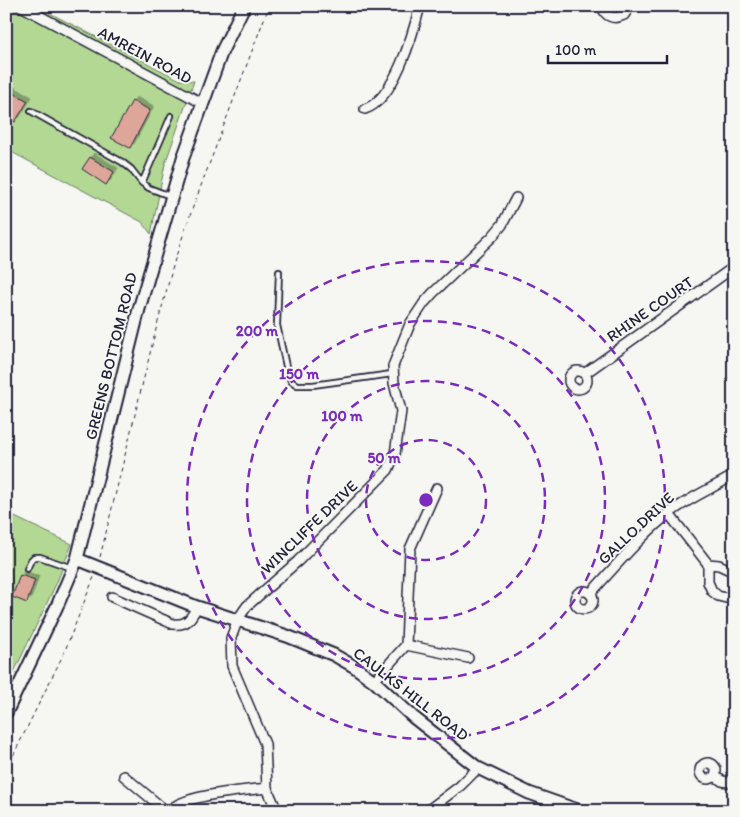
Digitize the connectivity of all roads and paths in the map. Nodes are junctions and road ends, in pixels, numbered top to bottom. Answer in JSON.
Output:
{"nodes":[{"id":1,"x":20,"y":6,"type":"edge"},
{"id":2,"x":244,"y":6,"type":"edge"},
{"id":3,"x":269,"y":6,"type":"edge"},
{"id":4,"x":420,"y":6,"type":"edge"},
{"id":5,"x":602,"y":6,"type":"edge"},
{"id":6,"x":630,"y":6,"type":"edge"},
{"id":7,"x":202,"y":103,"type":"junction"},
{"id":8,"x":365,"y":109,"type":"dead end"},
{"id":9,"x":31,"y":111,"type":"dead end"},
{"id":10,"x":172,"y":116,"type":"dead end"},
{"id":11,"x":142,"y":182,"type":"junction"},
{"id":12,"x":171,"y":197,"type":"junction"},
{"id":13,"x":516,"y":198,"type":"dead end"},
{"id":14,"x":734,"y":268,"type":"edge"},
{"id":15,"x":279,"y":272,"type":"dead end"},
{"id":16,"x":392,"y":374,"type":"junction"},
{"id":17,"x":584,"y":374,"type":"dead end"},
{"id":18,"x":734,"y":475,"type":"edge"},
{"id":19,"x":436,"y":488,"type":"dead end"},
{"id":20,"x":669,"y":514,"type":"junction"},
{"id":21,"x":75,"y":564,"type":"junction"},
{"id":22,"x":708,"y":564,"type":"junction"},
{"id":23,"x":97,"y":567,"type":"junction"},
{"id":24,"x":27,"y":569,"type":"dead end"},
{"id":25,"x":734,"y":572,"type":"edge"},
{"id":26,"x":734,"y":593,"type":"edge"},
{"id":27,"x":590,"y":594,"type":"dead end"},
{"id":28,"x":112,"y":597,"type":"dead end"},
{"id":29,"x":197,"y":606,"type":"junction"},
{"id":30,"x":238,"y":619,"type":"junction"},
{"id":31,"x":406,"y":645,"type":"junction"},
{"id":32,"x":468,"y":658,"type":"dead end"},
{"id":33,"x":374,"y":681,"type":"junction"},
{"id":34,"x":6,"y":713,"type":"edge"},
{"id":35,"x":478,"y":768,"type":"junction"},
{"id":36,"x":6,"y":770,"type":"edge"},
{"id":37,"x":124,"y":776,"type":"dead end"},
{"id":38,"x":715,"y":776,"type":"dead end"},
{"id":39,"x":734,"y":783,"type":"edge"},
{"id":40,"x":267,"y":788,"type":"junction"},
{"id":41,"x":167,"y":811,"type":"edge"},
{"id":42,"x":277,"y":811,"type":"edge"},
{"id":43,"x":427,"y":811,"type":"edge"},
{"id":44,"x":580,"y":811,"type":"edge"}],
"edges":[{"from":1,"to":7,"type":"street","name":"AMREIN ROAD"},
{"from":2,"to":7,"type":"street","name":"GREENS BOTTOM ROAD"},
{"from":3,"to":23,"type":"path"},
{"from":4,"to":8,"type":"street"},
{"from":5,"to":6,"type":"street"},
{"from":7,"to":12,"type":"street","name":"GREENS BOTTOM ROAD"},
{"from":9,"to":11,"type":"lane"},
{"from":10,"to":11,"type":"lane"},
{"from":11,"to":12,"type":"lane"},
{"from":12,"to":21,"type":"street","name":"GREENS BOTTOM ROAD"},
{"from":13,"to":16,"type":"street","name":"WINCLIFFE DRIVE"},
{"from":14,"to":17,"type":"street","name":"RHINE COURT"},
{"from":15,"to":16,"type":"lane"},
{"from":16,"to":30,"type":"street","name":"WINCLIFFE DRIVE"},
{"from":18,"to":20,"type":"street","name":"GALLO DRIVE"},
{"from":19,"to":31,"type":"street"},
{"from":20,"to":22,"type":"street"},
{"from":20,"to":27,"type":"street","name":"GALLO DRIVE"},
{"from":21,"to":23,"type":"street","name":"CAULKS HILL ROAD"},
{"from":21,"to":24,"type":"lane"},
{"from":21,"to":34,"type":"street","name":"GREENS BOTTOM ROAD"},
{"from":22,"to":25,"type":"street"},
{"from":22,"to":26,"type":"street"},
{"from":23,"to":29,"type":"street","name":"CAULKS HILL ROAD"},
{"from":23,"to":36,"type":"path"},
{"from":28,"to":29,"type":"street"},
{"from":29,"to":30,"type":"street","name":"CAULKS HILL ROAD"},
{"from":30,"to":33,"type":"street","name":"CAULKS HILL ROAD"},
{"from":30,"to":40,"type":"street"},
{"from":31,"to":32,"type":"street"},
{"from":31,"to":33,"type":"street"},
{"from":33,"to":35,"type":"street","name":"CAULKS HILL ROAD"},
{"from":35,"to":43,"type":"street"},
{"from":35,"to":44,"type":"street","name":"CAULKS HILL ROAD"},
{"from":37,"to":41,"type":"street"},
{"from":38,"to":39,"type":"street"},
{"from":40,"to":41,"type":"street"},
{"from":40,"to":42,"type":"street"}]}
